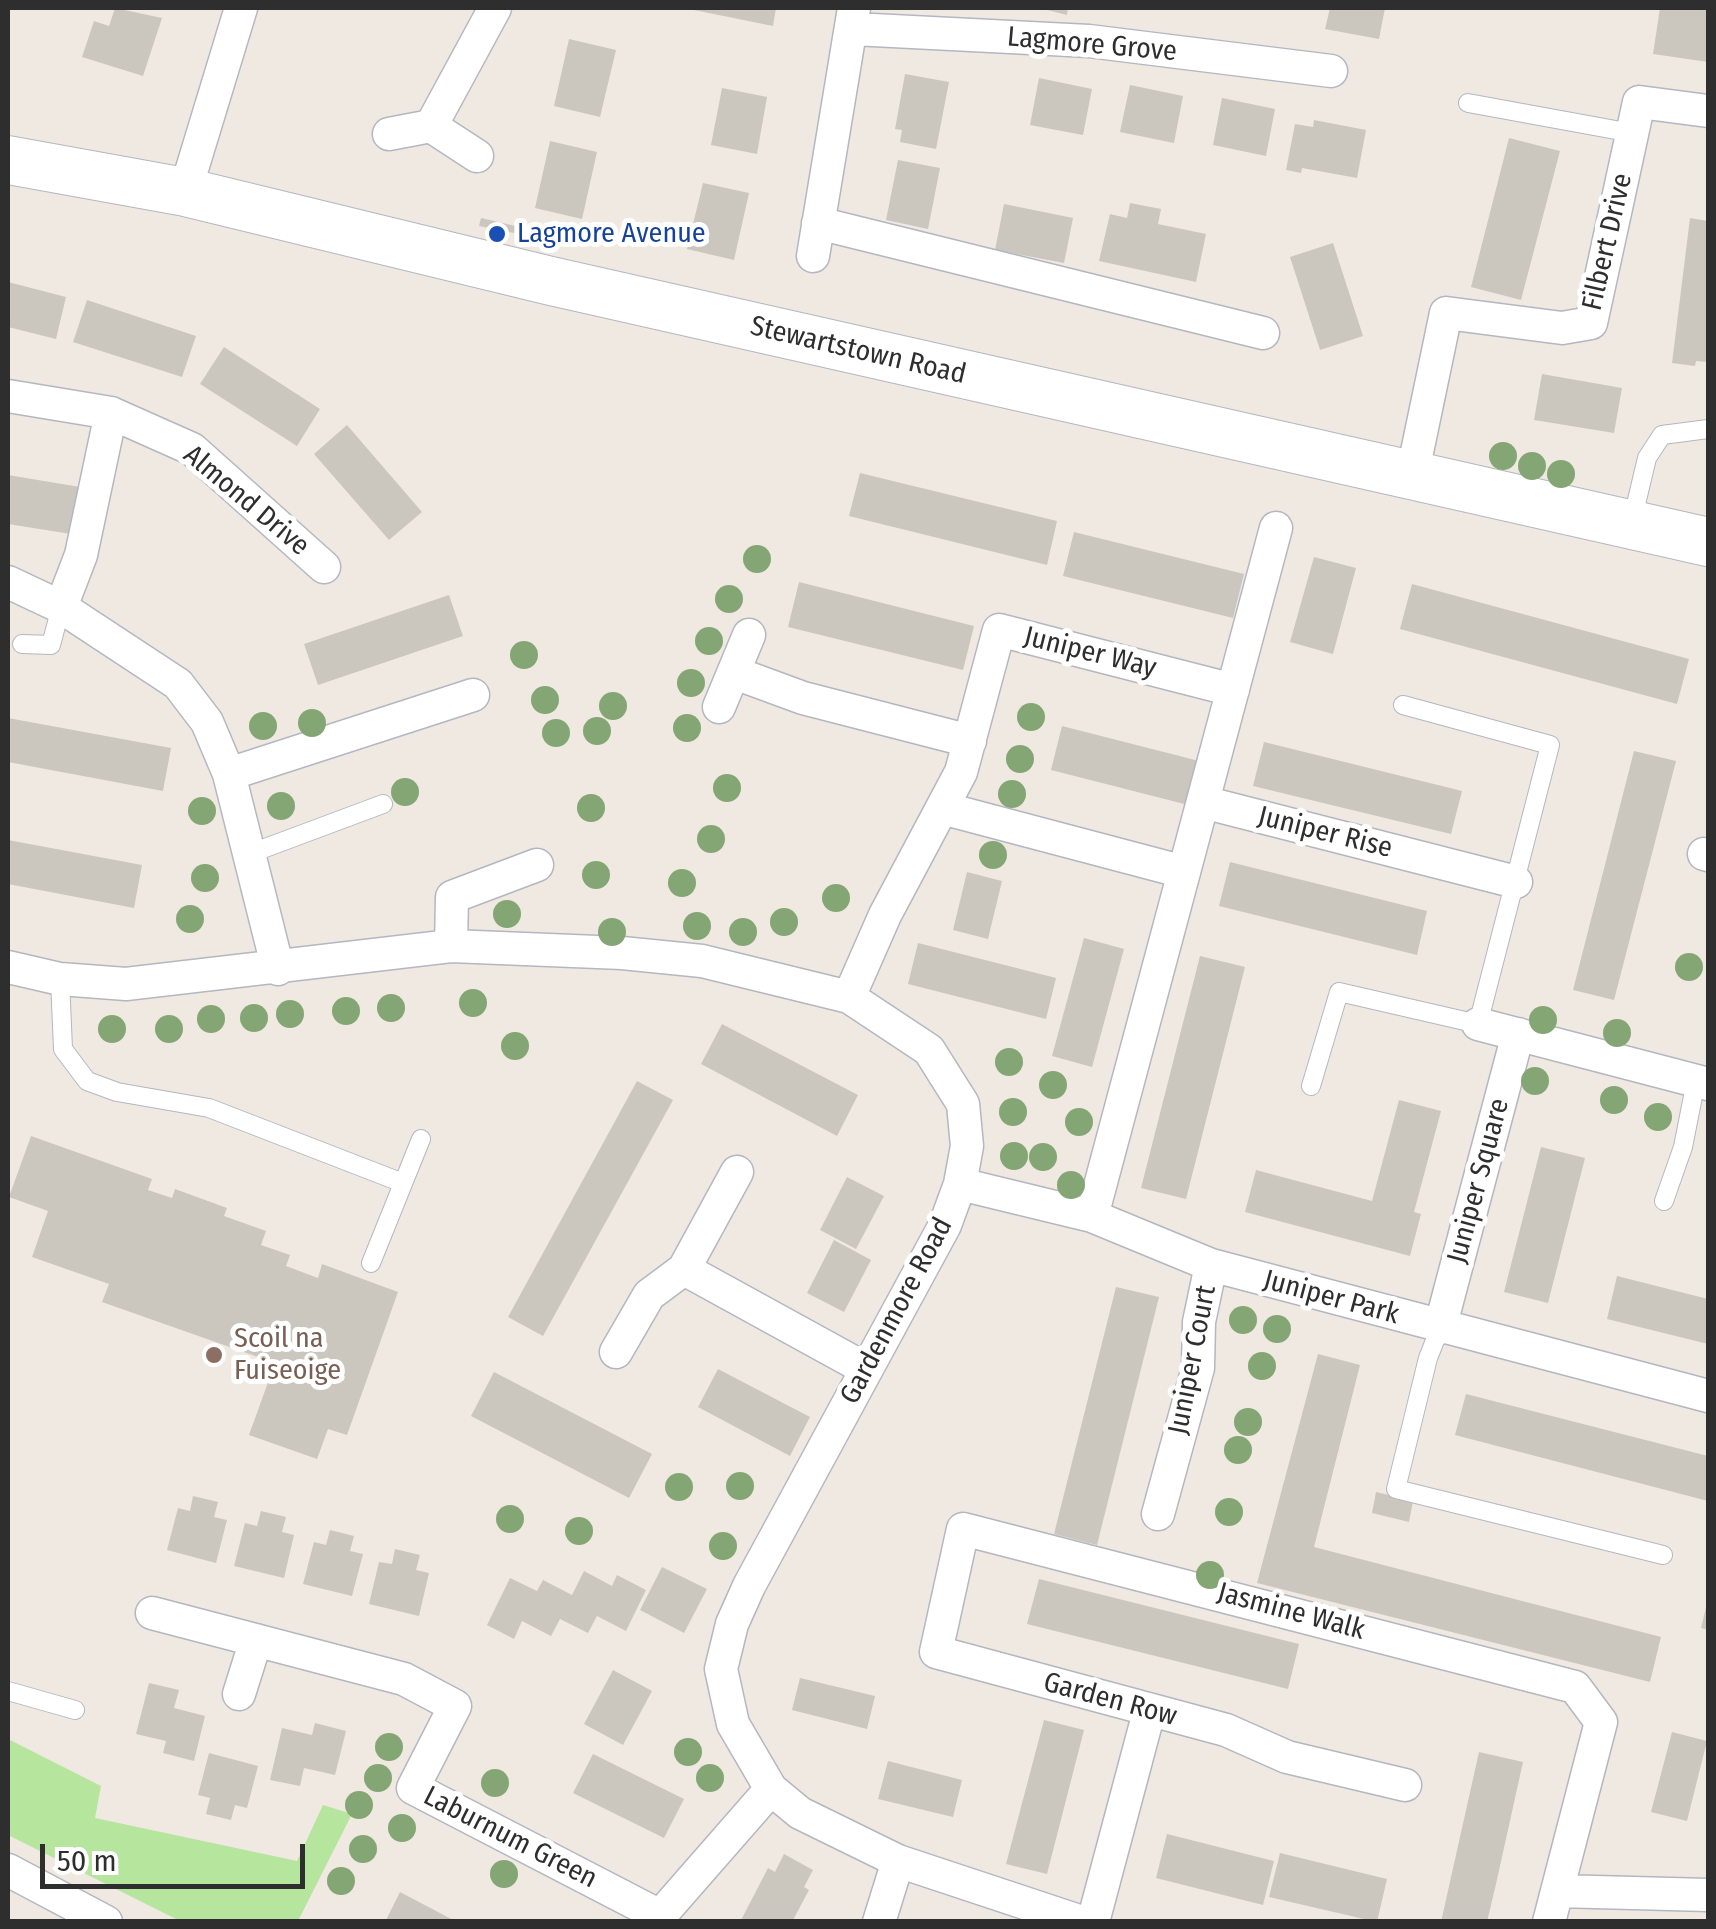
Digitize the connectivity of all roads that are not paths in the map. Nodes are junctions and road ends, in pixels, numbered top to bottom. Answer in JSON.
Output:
{"nodes":[{"id":1,"x":240,"y":8,"type":"edge"},
{"id":2,"x":495,"y":8,"type":"edge"},
{"id":3,"x":854,"y":18,"type":"edge"},
{"id":4,"x":1331,"y":70,"type":"dead end"},
{"id":5,"x":1468,"y":103,"type":"dead end"},
{"id":6,"x":1708,"y":110,"type":"edge"},
{"id":7,"x":431,"y":126,"type":"junction"},
{"id":8,"x":1632,"y":133,"type":"junction"},
{"id":9,"x":389,"y":134,"type":"dead end"},
{"id":10,"x":477,"y":156,"type":"dead end"},
{"id":11,"x":8,"y":160,"type":"edge"},
{"id":12,"x":184,"y":192,"type":"junction"},
{"id":13,"x":1264,"y":333,"type":"dead end"},
{"id":14,"x":8,"y":396,"type":"edge"},
{"id":15,"x":111,"y":414,"type":"junction"},
{"id":16,"x":1708,"y":429,"type":"edge"},
{"id":17,"x":1412,"y":476,"type":"junction"},
{"id":18,"x":1632,"y":524,"type":"junction"},
{"id":19,"x":1276,"y":528,"type":"dead end"},
{"id":20,"x":1708,"y":542,"type":"edge"},
{"id":21,"x":324,"y":567,"type":"dead end"},
{"id":22,"x":8,"y":582,"type":"edge"},
{"id":23,"x":62,"y":607,"type":"junction"},
{"id":24,"x":749,"y":635,"type":"dead end"},
{"id":25,"x":22,"y":644,"type":"dead end"},
{"id":26,"x":735,"y":673,"type":"junction"},
{"id":27,"x":1234,"y":690,"type":"junction"},
{"id":28,"x":473,"y":695,"type":"dead end"},
{"id":29,"x":1403,"y":705,"type":"dead end"},
{"id":30,"x":719,"y":706,"type":"dead end"},
{"id":31,"x":970,"y":740,"type":"junction"},
{"id":32,"x":229,"y":774,"type":"junction"},
{"id":33,"x":1204,"y":802,"type":"junction"},
{"id":34,"x":382,"y":804,"type":"dead end"},
{"id":35,"x":942,"y":808,"type":"junction"},
{"id":36,"x":249,"y":854,"type":"junction"},
{"id":37,"x":537,"y":865,"type":"dead end"},
{"id":38,"x":1184,"y":872,"type":"junction"},
{"id":39,"x":1516,"y":882,"type":"junction"},
{"id":40,"x":451,"y":946,"type":"junction"},
{"id":41,"x":8,"y":967,"type":"edge"},
{"id":42,"x":278,"y":969,"type":"junction"},
{"id":43,"x":60,"y":979,"type":"junction"},
{"id":44,"x":849,"y":997,"type":"junction"},
{"id":45,"x":1478,"y":1024,"type":"junction"},
{"id":46,"x":1518,"y":1034,"type":"junction"},
{"id":47,"x":1702,"y":1083,"type":"edge"},
{"id":48,"x":1312,"y":1086,"type":"dead end"},
{"id":49,"x":421,"y":1139,"type":"dead end"},
{"id":50,"x":737,"y":1172,"type":"dead end"},
{"id":51,"x":402,"y":1184,"type":"junction"},
{"id":52,"x":960,"y":1184,"type":"junction"},
{"id":53,"x":1664,"y":1201,"type":"dead end"},
{"id":54,"x":1092,"y":1216,"type":"junction"},
{"id":55,"x":371,"y":1263,"type":"dead end"},
{"id":56,"x":1212,"y":1265,"type":"junction"},
{"id":57,"x":684,"y":1268,"type":"junction"},
{"id":58,"x":1440,"y":1328,"type":"junction"},
{"id":59,"x":616,"y":1352,"type":"dead end"},
{"id":60,"x":866,"y":1369,"type":"junction"},
{"id":61,"x":1708,"y":1396,"type":"edge"},
{"id":62,"x":1158,"y":1514,"type":"dead end"},
{"id":63,"x":963,"y":1530,"type":"joint"},
{"id":64,"x":1662,"y":1555,"type":"dead end"},
{"id":65,"x":152,"y":1613,"type":"dead end"},
{"id":66,"x":256,"y":1640,"type":"junction"},
{"id":67,"x":8,"y":1691,"type":"edge"},
{"id":68,"x":238,"y":1694,"type":"dead end"},
{"id":69,"x":75,"y":1710,"type":"dead end"},
{"id":70,"x":1149,"y":1712,"type":"junction"},
{"id":71,"x":1404,"y":1784,"type":"dead end"},
{"id":72,"x":771,"y":1789,"type":"junction"},
{"id":73,"x":898,"y":1861,"type":"junction"},
{"id":74,"x":8,"y":1870,"type":"edge"},
{"id":75,"x":1708,"y":1895,"type":"edge"},
{"id":76,"x":1553,"y":1906,"type":"edge"},
{"id":77,"x":1669,"y":1908,"type":"edge"},
{"id":78,"x":106,"y":1922,"type":"edge"},
{"id":79,"x":878,"y":1922,"type":"edge"},
{"id":80,"x":1082,"y":1922,"type":"edge"},
{"id":81,"x":1093,"y":1922,"type":"edge"}],
"edges":[{"from":1,"to":12,"type":"street"},
{"from":2,"to":7,"type":"street"},
{"from":3,"to":4,"type":"street","name":"Lagmore Grove"},
{"from":3,"to":13,"type":"street","name":"Lagmore Grove"},
{"from":5,"to":8,"type":"lane"},
{"from":6,"to":8,"type":"street","name":"Filbert Drive"},
{"from":7,"to":9,"type":"street"},
{"from":7,"to":10,"type":"street"},
{"from":8,"to":17,"type":"street","name":"Filbert Drive"},
{"from":11,"to":12,"type":"main road","name":"Stewartstown Road"},
{"from":12,"to":17,"type":"main road","name":"Stewartstown Road"},
{"from":14,"to":15,"type":"street","name":"Almond Drive"},
{"from":15,"to":21,"type":"street","name":"Almond Drive"},
{"from":15,"to":23,"type":"street"},
{"from":16,"to":18,"type":"lane"},
{"from":17,"to":18,"type":"main road","name":"Stewartstown Road"},
{"from":18,"to":20,"type":"main road","name":"Stewartstown Road"},
{"from":19,"to":27,"type":"street"},
{"from":22,"to":23,"type":"street"},
{"from":23,"to":25,"type":"lane"},
{"from":23,"to":32,"type":"street"},
{"from":24,"to":26,"type":"street"},
{"from":26,"to":30,"type":"street"},
{"from":26,"to":31,"type":"street"},
{"from":27,"to":31,"type":"street","name":"Juniper Way"},
{"from":27,"to":33,"type":"street"},
{"from":28,"to":32,"type":"street"},
{"from":29,"to":39,"type":"lane"},
{"from":31,"to":35,"type":"street","name":"Juniper Way"},
{"from":32,"to":36,"type":"street"},
{"from":33,"to":38,"type":"street"},
{"from":33,"to":39,"type":"street","name":"Juniper Rise"},
{"from":34,"to":36,"type":"lane"},
{"from":35,"to":38,"type":"street"},
{"from":35,"to":44,"type":"street","name":"Juniper Way"},
{"from":36,"to":42,"type":"street"},
{"from":37,"to":40,"type":"street"},
{"from":38,"to":54,"type":"street"},
{"from":39,"to":45,"type":"lane"},
{"from":40,"to":42,"type":"street","name":"Gardenmore Road"},
{"from":40,"to":44,"type":"street","name":"Gardenmore Road"},
{"from":41,"to":43,"type":"street","name":"Gardenmore Road"},
{"from":42,"to":43,"type":"street","name":"Gardenmore Road"},
{"from":43,"to":51,"type":"lane"},
{"from":44,"to":52,"type":"street","name":"Gardenmore Road"},
{"from":45,"to":46,"type":"street"},
{"from":45,"to":48,"type":"lane"},
{"from":46,"to":47,"type":"street"},
{"from":46,"to":58,"type":"street","name":"Juniper Square"},
{"from":47,"to":53,"type":"lane"},
{"from":49,"to":51,"type":"lane"},
{"from":50,"to":57,"type":"street"},
{"from":51,"to":55,"type":"lane"},
{"from":52,"to":54,"type":"street","name":"Juniper Park"},
{"from":52,"to":60,"type":"street","name":"Gardenmore Road"},
{"from":54,"to":56,"type":"street","name":"Juniper Park"},
{"from":56,"to":58,"type":"street","name":"Juniper Park"},
{"from":56,"to":62,"type":"street","name":"Juniper Court"},
{"from":57,"to":59,"type":"street"},
{"from":57,"to":60,"type":"street"},
{"from":58,"to":61,"type":"street","name":"Juniper Park"},
{"from":58,"to":64,"type":"lane"},
{"from":60,"to":72,"type":"street","name":"Gardenmore Road"},
{"from":63,"to":70,"type":"street","name":"Garden Row"},
{"from":63,"to":76,"type":"street","name":"Jasmine Walk"},
{"from":65,"to":66,"type":"street","name":"Laburnum Green"},
{"from":66,"to":68,"type":"street"},
{"from":66,"to":72,"type":"street","name":"Laburnum Green"},
{"from":67,"to":69,"type":"lane"},
{"from":70,"to":71,"type":"street","name":"Garden Row"},
{"from":70,"to":81,"type":"street"},
{"from":72,"to":73,"type":"street","name":"Gardenmore Road"},
{"from":73,"to":79,"type":"street"},
{"from":73,"to":80,"type":"street","name":"Gardenmore Road"},
{"from":74,"to":78,"type":"street"},
{"from":75,"to":77,"type":"street"},
{"from":76,"to":77,"type":"street"}]}
